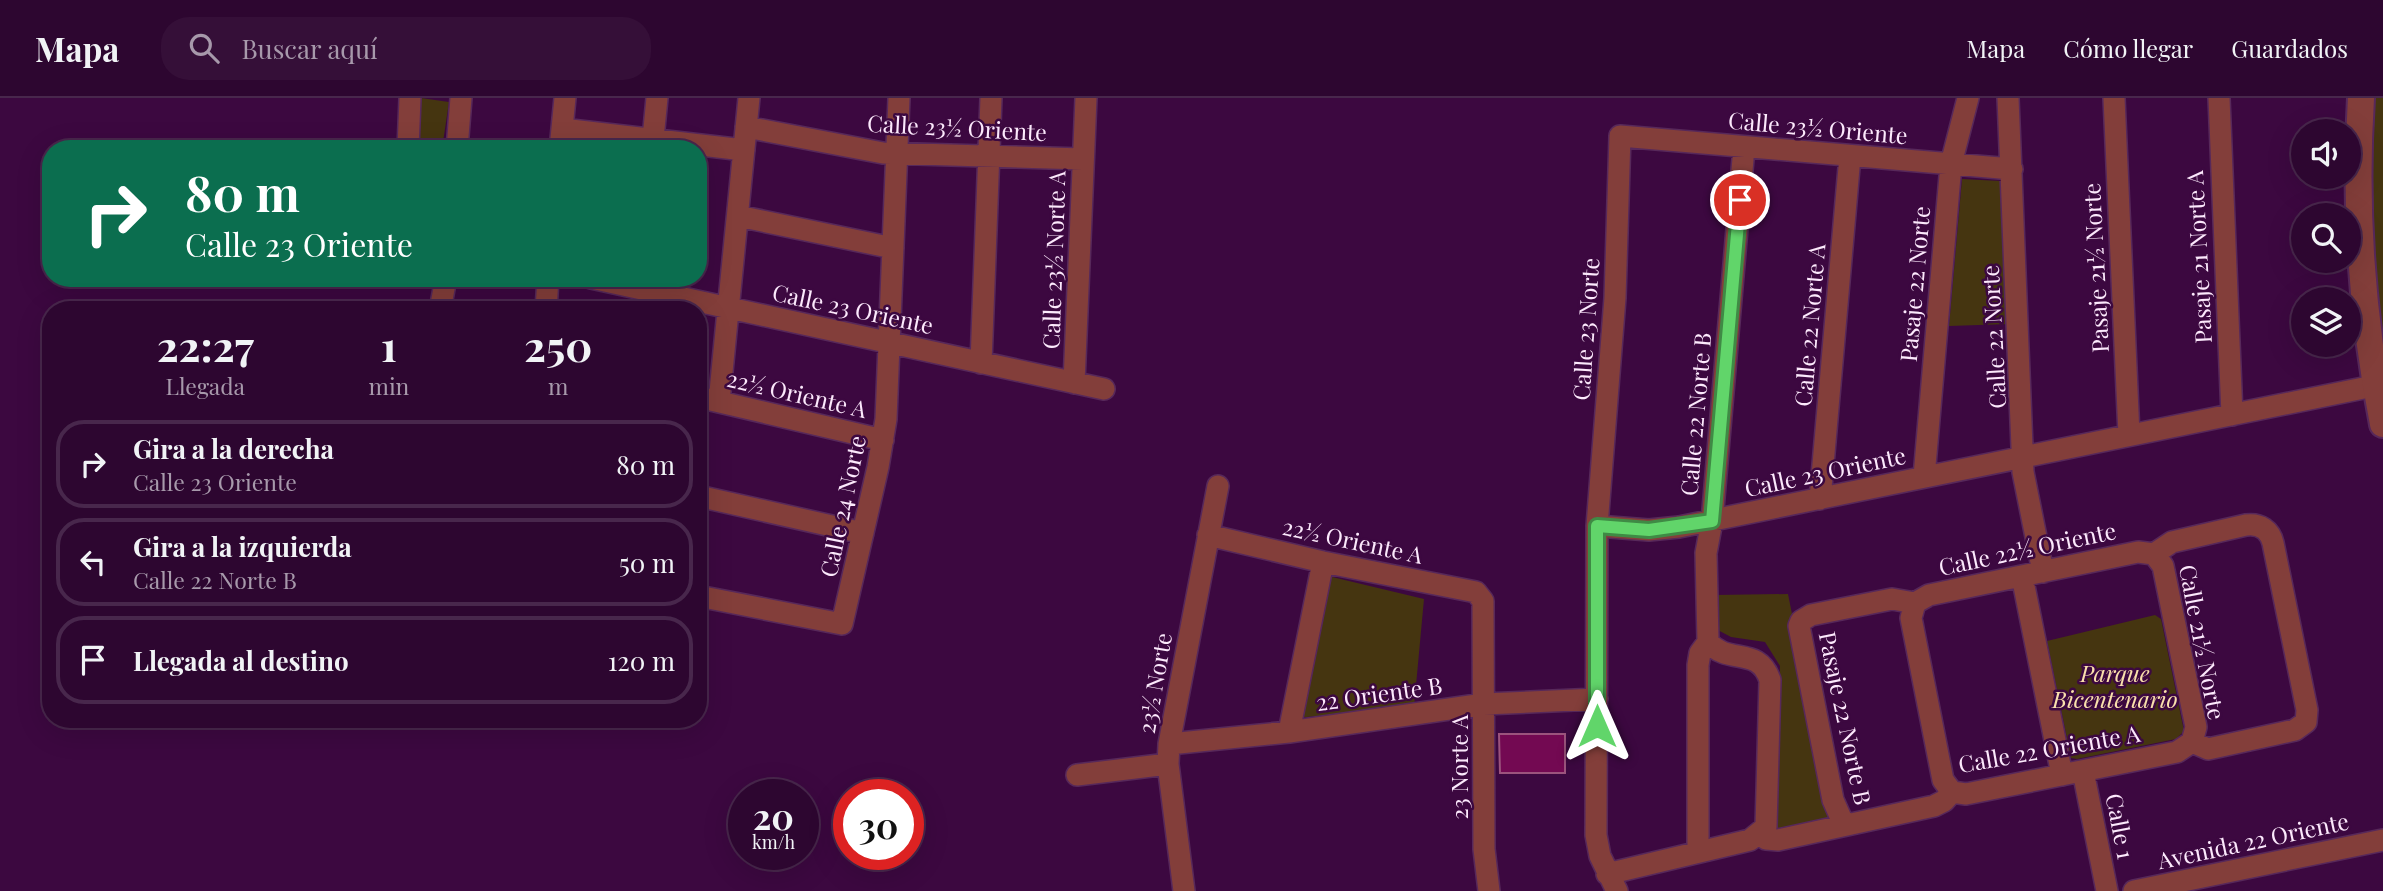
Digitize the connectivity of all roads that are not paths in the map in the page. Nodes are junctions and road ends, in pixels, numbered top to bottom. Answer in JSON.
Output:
{"nodes":[{"id":1,"x":410,"y":98,"type":"edge"},
{"id":2,"x":461,"y":98,"type":"edge"},
{"id":3,"x":565,"y":98,"type":"edge"},
{"id":4,"x":657,"y":98,"type":"edge"},
{"id":5,"x":749,"y":98,"type":"edge"},
{"id":6,"x":899,"y":98,"type":"edge"},
{"id":7,"x":991,"y":98,"type":"edge"},
{"id":8,"x":1086,"y":98,"type":"edge"},
{"id":9,"x":1968,"y":98,"type":"edge"},
{"id":10,"x":2008,"y":98,"type":"edge"},
{"id":11,"x":2113,"y":98,"type":"edge"},
{"id":12,"x":2219,"y":98,"type":"edge"},
{"id":13,"x":2361,"y":98,"type":"edge"},
{"id":14,"x":746,"y":127,"type":"junction"},
{"id":15,"x":1620,"y":136,"type":"joint"},
{"id":16,"x":561,"y":139,"type":"edge"},
{"id":17,"x":408,"y":140,"type":"edge"},
{"id":18,"x":458,"y":140,"type":"edge"},
{"id":19,"x":579,"y":140,"type":"edge"},
{"id":20,"x":653,"y":140,"type":"edge"},
{"id":21,"x":1744,"y":147,"type":"junction"},
{"id":22,"x":707,"y":148,"type":"edge"},
{"id":23,"x":744,"y":150,"type":"junction"},
{"id":24,"x":897,"y":154,"type":"junction"},
{"id":25,"x":989,"y":156,"type":"junction"},
{"id":26,"x":1850,"y":156,"type":"junction"},
{"id":27,"x":1083,"y":159,"type":"junction"},
{"id":28,"x":1951,"y":164,"type":"junction"},
{"id":29,"x":2012,"y":169,"type":"junction"},
{"id":30,"x":738,"y":216,"type":"junction"},
{"id":31,"x":893,"y":248,"type":"junction"},
{"id":32,"x":651,"y":287,"type":"edge"},
{"id":33,"x":704,"y":301,"type":"edge"},
{"id":34,"x":707,"y":302,"type":"edge"},
{"id":35,"x":730,"y":308,"type":"junction"},
{"id":36,"x":890,"y":343,"type":"junction"},
{"id":37,"x":981,"y":363,"type":"junction"},
{"id":38,"x":1074,"y":383,"type":"junction"},
{"id":39,"x":2379,"y":385,"type":"edge"},
{"id":40,"x":1104,"y":389,"type":"dead end"},
{"id":41,"x":709,"y":400,"type":"edge"},
{"id":42,"x":2232,"y":415,"type":"junction"},
{"id":43,"x":2383,"y":424,"type":"edge"},
{"id":44,"x":2129,"y":436,"type":"junction"},
{"id":45,"x":883,"y":440,"type":"junction"},
{"id":46,"x":2023,"y":457,"type":"junction"},
{"id":47,"x":1924,"y":477,"type":"junction"},
{"id":48,"x":1218,"y":486,"type":"dead end"},
{"id":49,"x":707,"y":498,"type":"edge"},
{"id":50,"x":1821,"y":499,"type":"junction"},
{"id":51,"x":1712,"y":521,"type":"junction"},
{"id":52,"x":1597,"y":526,"type":"junction"},
{"id":53,"x":863,"y":533,"type":"junction"},
{"id":54,"x":1208,"y":535,"type":"junction"},
{"id":55,"x":2154,"y":554,"type":"junction"},
{"id":56,"x":1323,"y":562,"type":"junction"},
{"id":57,"x":2032,"y":574,"type":"junction"},
{"id":58,"x":707,"y":598,"type":"edge"},
{"id":59,"x":1483,"y":601,"type":"joint"},
{"id":60,"x":1915,"y":603,"type":"junction"},
{"id":61,"x":1801,"y":621,"type":"joint"},
{"id":62,"x":1708,"y":642,"type":"junction"},
{"id":63,"x":1597,"y":699,"type":"junction"},
{"id":64,"x":1484,"y":704,"type":"junction"},
{"id":65,"x":2306,"y":722,"type":"joint"},
{"id":66,"x":1289,"y":732,"type":"junction"},
{"id":67,"x":2192,"y":742,"type":"junction"},
{"id":68,"x":1168,"y":754,"type":"junction"},
{"id":69,"x":2072,"y":773,"type":"junction"},
{"id":70,"x":1077,"y":775,"type":"dead end"},
{"id":71,"x":1952,"y":792,"type":"junction"},
{"id":72,"x":1844,"y":825,"type":"junction"},
{"id":73,"x":1760,"y":834,"type":"junction"},
{"id":74,"x":2383,"y":840,"type":"edge"},
{"id":75,"x":1698,"y":852,"type":"junction"},
{"id":76,"x":1612,"y":882,"type":"edge"},
{"id":77,"x":1184,"y":891,"type":"edge"},
{"id":78,"x":1489,"y":891,"type":"edge"},
{"id":79,"x":2107,"y":891,"type":"edge"},
{"id":80,"x":2134,"y":891,"type":"edge"}],
"edges":[{"from":1,"to":17,"type":"street"},
{"from":2,"to":18,"type":"street"},
{"from":3,"to":16,"type":"street"},
{"from":4,"to":20,"type":"street"},
{"from":5,"to":14,"type":"street"},
{"from":6,"to":24,"type":"street","name":"Calle 24 Norte"},
{"from":7,"to":25,"type":"street"},
{"from":8,"to":27,"type":"street","name":"Calle 23½ Norte A"},
{"from":9,"to":28,"type":"street","name":"Pasaje 22 Norte"},
{"from":10,"to":29,"type":"street","name":"Calle 22 Norte"},
{"from":11,"to":44,"type":"street","name":"Pasaje 21½ Norte"},
{"from":12,"to":42,"type":"street","name":"Pasaje 21 Norte A"},
{"from":13,"to":39,"type":"street"},
{"from":14,"to":23,"type":"street"},
{"from":14,"to":24,"type":"street","name":"Calle 23½ Oriente"},
{"from":15,"to":21,"type":"street","name":"Calle 23½ Oriente"},
{"from":15,"to":52,"type":"street","name":"Calle 23 Norte"},
{"from":16,"to":19,"type":"street"},
{"from":21,"to":26,"type":"street","name":"Calle 23½ Oriente"},
{"from":21,"to":51,"type":"street","name":"Calle 22 Norte B"},
{"from":22,"to":23,"type":"street"},
{"from":23,"to":30,"type":"street"},
{"from":24,"to":25,"type":"street","name":"Calle 23½ Oriente"},
{"from":24,"to":31,"type":"street","name":"Calle 24 Norte"},
{"from":25,"to":27,"type":"street","name":"Calle 23½ Oriente"},
{"from":25,"to":37,"type":"street"},
{"from":26,"to":28,"type":"street","name":"Calle 23½ Oriente"},
{"from":26,"to":50,"type":"street","name":"Calle 22 Norte A"},
{"from":27,"to":38,"type":"street","name":"Calle 23½ Norte A"},
{"from":28,"to":29,"type":"street","name":"Calle 23½ Oriente"},
{"from":28,"to":47,"type":"street","name":"Pasaje 22 Norte"},
{"from":29,"to":46,"type":"street","name":"Calle 22 Norte"},
{"from":30,"to":31,"type":"street"},
{"from":30,"to":35,"type":"street"},
{"from":31,"to":36,"type":"street","name":"Calle 24 Norte"},
{"from":32,"to":33,"type":"street","name":"Calle 23 Oriente"},
{"from":34,"to":35,"type":"street","name":"Calle 23 Oriente"},
{"from":35,"to":36,"type":"street","name":"Calle 23 Oriente"},
{"from":35,"to":41,"type":"street"},
{"from":36,"to":37,"type":"street","name":"Calle 23 Oriente"},
{"from":36,"to":45,"type":"street","name":"Calle 24 Norte"},
{"from":37,"to":38,"type":"street","name":"Calle 23 Oriente"},
{"from":38,"to":40,"type":"street","name":"Calle 23 Oriente"},
{"from":39,"to":42,"type":"street","name":"Calle 23 Oriente"},
{"from":39,"to":43,"type":"street"},
{"from":41,"to":45,"type":"street","name":"22½ Oriente A"},
{"from":42,"to":44,"type":"street","name":"Calle 23 Oriente"},
{"from":44,"to":46,"type":"street","name":"Calle 23 Oriente"},
{"from":45,"to":53,"type":"street","name":"Calle 24 Norte"},
{"from":46,"to":47,"type":"street","name":"Calle 23 Oriente"},
{"from":46,"to":57,"type":"street","name":"Calle 22 Norte"},
{"from":47,"to":50,"type":"street","name":"Calle 23 Oriente"},
{"from":48,"to":54,"type":"street","name":"23½ Norte"},
{"from":49,"to":53,"type":"street"},
{"from":50,"to":51,"type":"street","name":"Calle 23 Oriente"},
{"from":51,"to":52,"type":"street","name":"Calle 23 Oriente"},
{"from":51,"to":62,"type":"street","name":"Calle 22 Norte B"},
{"from":52,"to":63,"type":"street"},
{"from":53,"to":58,"type":"street","name":"Calle 24 Norte"},
{"from":54,"to":56,"type":"street","name":"22½ Oriente A"},
{"from":54,"to":68,"type":"street","name":"23½ Norte"},
{"from":55,"to":57,"type":"street","name":"Calle 22½ Oriente"},
{"from":55,"to":65,"type":"street","name":"Calle 22½ Oriente"},
{"from":55,"to":67,"type":"street","name":"Calle 21½ Norte"},
{"from":56,"to":59,"type":"street","name":"22½ Oriente A"},
{"from":56,"to":66,"type":"street"},
{"from":57,"to":60,"type":"street","name":"Calle 22½ Oriente"},
{"from":57,"to":69,"type":"street","name":"Calle 1"},
{"from":59,"to":64,"type":"street","name":"23 Norte A"},
{"from":60,"to":61,"type":"street","name":"Calle 22½ Oriente"},
{"from":60,"to":71,"type":"street"},
{"from":61,"to":72,"type":"street","name":"Pasaje 22 Norte B"},
{"from":62,"to":73,"type":"street"},
{"from":62,"to":75,"type":"street","name":"Calle 22 Norte B"},
{"from":63,"to":64,"type":"street","name":"22 Oriente B"},
{"from":63,"to":76,"type":"street"},
{"from":64,"to":66,"type":"street","name":"22 Oriente B"},
{"from":64,"to":78,"type":"street","name":"23 Norte A"},
{"from":65,"to":67,"type":"street","name":"Calle 22 Oriente A"},
{"from":66,"to":68,"type":"street","name":"22 Oriente B"},
{"from":67,"to":69,"type":"street","name":"Calle 22 Oriente A"},
{"from":68,"to":70,"type":"street","name":"22 Oriente B"},
{"from":68,"to":77,"type":"street","name":"23½ Norte"},
{"from":69,"to":71,"type":"street","name":"Calle 22 Oriente A"},
{"from":69,"to":79,"type":"street","name":"Calle 1"},
{"from":71,"to":72,"type":"street","name":"Calle 22 Oriente A"},
{"from":72,"to":73,"type":"street","name":"Calle 22 Oriente A"},
{"from":73,"to":75,"type":"street"},
{"from":74,"to":80,"type":"street","name":"Avenida 22 Oriente"},
{"from":75,"to":76,"type":"street"}]}
